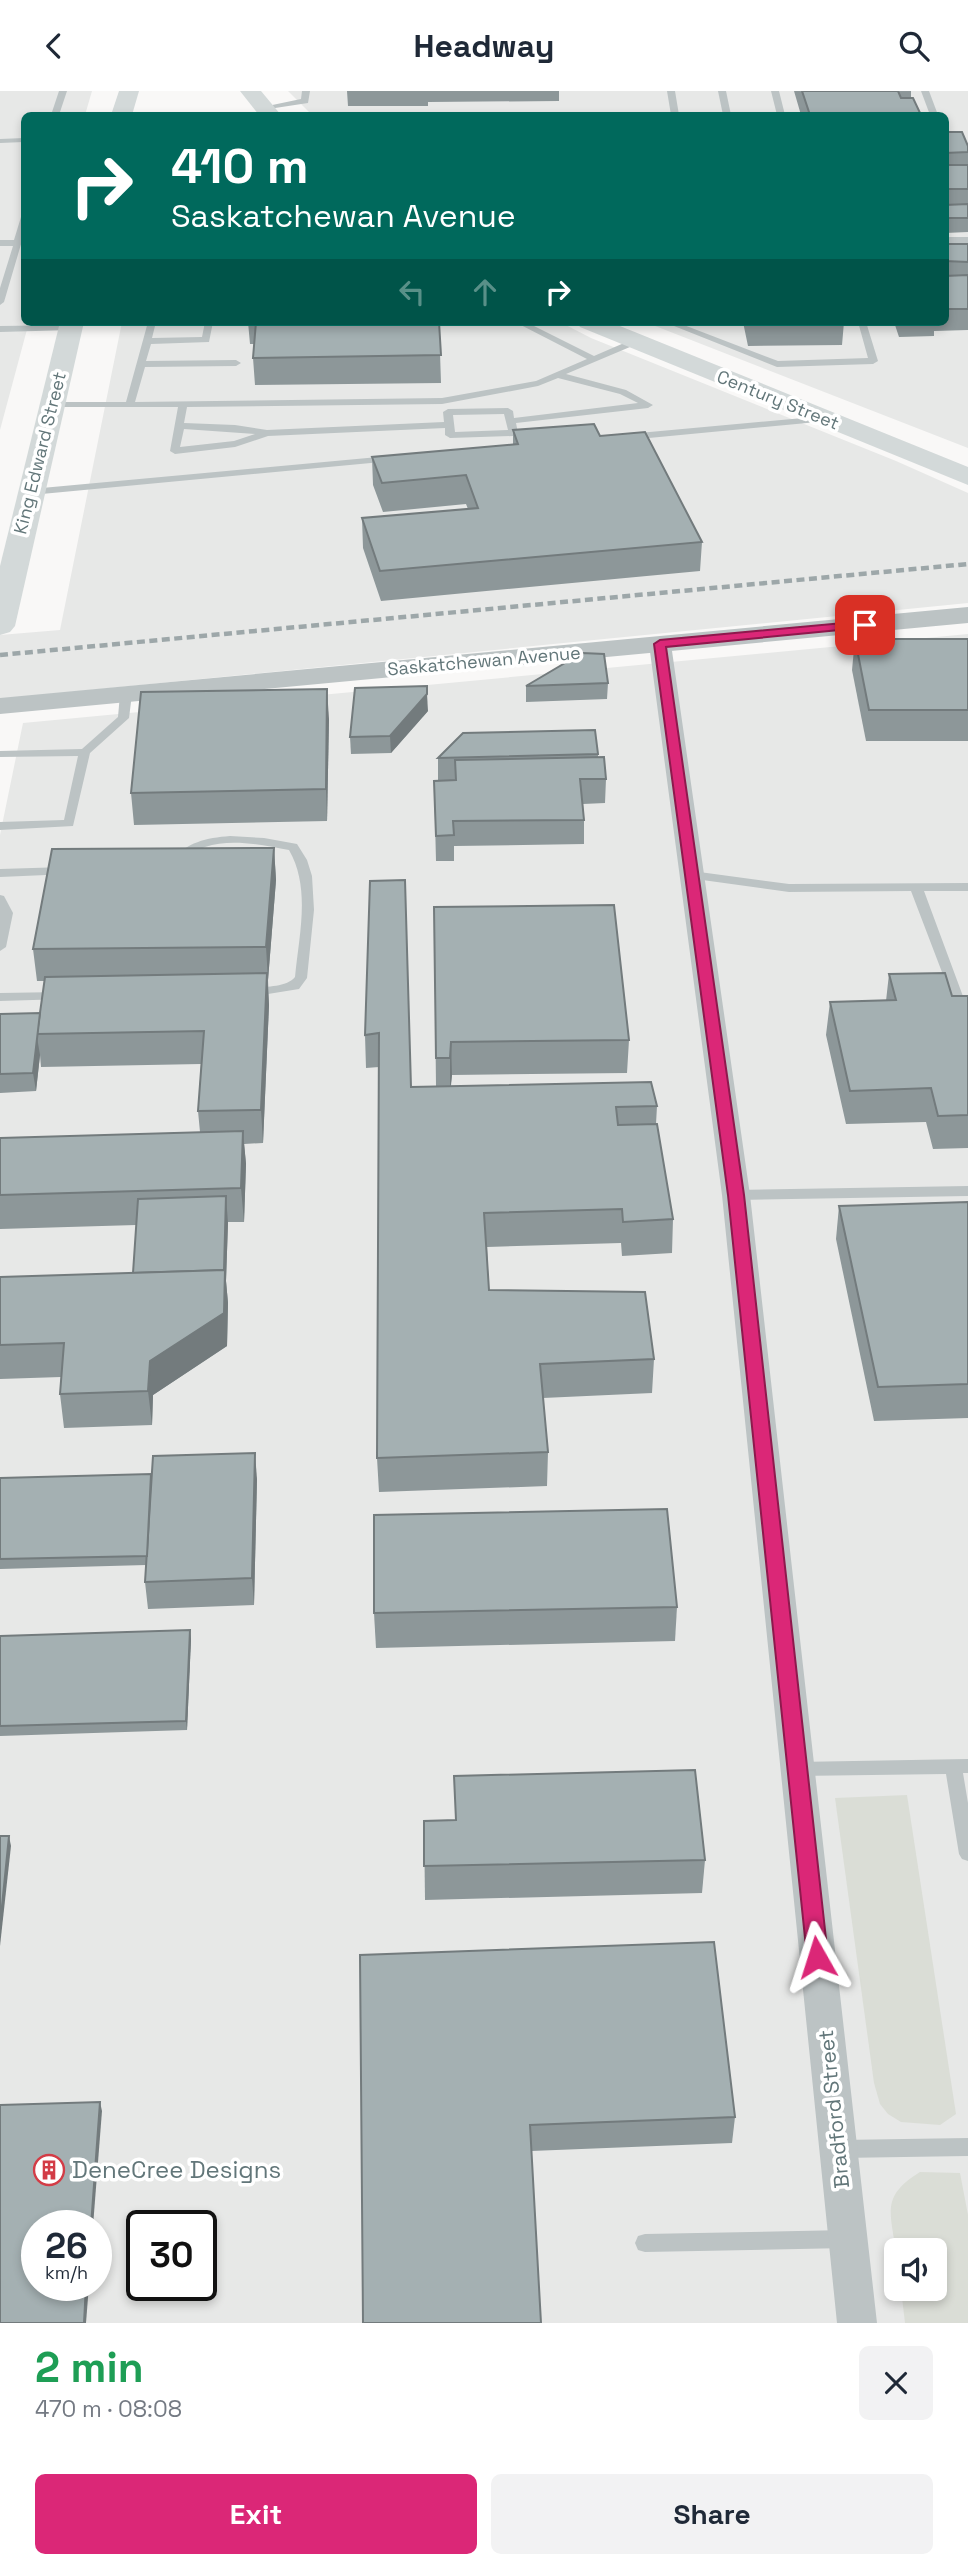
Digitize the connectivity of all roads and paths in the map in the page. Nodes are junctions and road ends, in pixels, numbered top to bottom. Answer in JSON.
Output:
{"nodes":[{"id":1,"x":62,"y":91,"type":"edge"},
{"id":2,"x":128,"y":91,"type":"edge"},
{"id":3,"x":306,"y":91,"type":"edge"},
{"id":4,"x":671,"y":91,"type":"edge"},
{"id":5,"x":722,"y":91,"type":"edge"},
{"id":6,"x":775,"y":91,"type":"edge"},
{"id":7,"x":925,"y":91,"type":"edge"},
{"id":8,"x":261,"y":105,"type":"edge"},
{"id":9,"x":56,"y":112,"type":"edge"},
{"id":10,"x":123,"y":112,"type":"edge"},
{"id":11,"x":674,"y":112,"type":"edge"},
{"id":12,"x":726,"y":112,"type":"edge"},
{"id":13,"x":780,"y":112,"type":"edge"},
{"id":14,"x":933,"y":112,"type":"edge"},
{"id":15,"x":21,"y":140,"type":"edge"},
{"id":16,"x":0,"y":141,"type":"edge"},
{"id":17,"x":21,"y":231,"type":"edge"},
{"id":18,"x":949,"y":240,"type":"edge"},
{"id":19,"x":968,"y":240,"type":"edge"},
{"id":20,"x":0,"y":243,"type":"edge"},
{"id":21,"x":18,"y":243,"type":"junction"},
{"id":22,"x":0,"y":302,"type":"edge"},
{"id":23,"x":53,"y":326,"type":"edge"},
{"id":24,"x":71,"y":326,"type":"edge"},
{"id":25,"x":151,"y":326,"type":"edge"},
{"id":26,"x":208,"y":326,"type":"edge"},
{"id":27,"x":527,"y":326,"type":"edge"},
{"id":28,"x":598,"y":326,"type":"edge"},
{"id":29,"x":678,"y":326,"type":"edge"},
{"id":30,"x":863,"y":326,"type":"edge"},
{"id":31,"x":0,"y":329,"type":"edge"},
{"id":32,"x":149,"y":341,"type":"junction"},
{"id":33,"x":635,"y":342,"type":"junction"},
{"id":34,"x":594,"y":359,"type":"junction"},
{"id":35,"x":236,"y":363,"type":"dead end"},
{"id":36,"x":142,"y":364,"type":"junction"},
{"id":37,"x":557,"y":375,"type":"junction"},
{"id":38,"x":183,"y":404,"type":"junction"},
{"id":39,"x":52,"y":405,"type":"junction"},
{"id":40,"x":131,"y":405,"type":"junction"},
{"id":41,"x":825,"y":419,"type":"junction"},
{"id":42,"x":512,"y":421,"type":"junction"},
{"id":43,"x":449,"y":425,"type":"junction"},
{"id":44,"x":179,"y":426,"type":"junction"},
{"id":45,"x":267,"y":433,"type":"junction"},
{"id":46,"x":619,"y":438,"type":"edge"},
{"id":47,"x":398,"y":458,"type":"edge"},
{"id":48,"x":968,"y":477,"type":"edge"},
{"id":49,"x":31,"y":492,"type":"junction"},
{"id":50,"x":968,"y":615,"type":"edge"},
{"id":51,"x":0,"y":626,"type":"edge"},
{"id":52,"x":660,"y":644,"type":"junction"},
{"id":53,"x":126,"y":694,"type":"junction"},
{"id":54,"x":0,"y":706,"type":"edge"},
{"id":55,"x":85,"y":752,"type":"junction"},
{"id":56,"x":0,"y":754,"type":"edge"},
{"id":57,"x":0,"y":826,"type":"edge"},
{"id":58,"x":159,"y":868,"type":"edge"},
{"id":59,"x":80,"y":871,"type":"edge"},
{"id":60,"x":0,"y":873,"type":"edge"},
{"id":61,"x":692,"y":875,"type":"junction"},
{"id":62,"x":916,"y":887,"type":"junction"},
{"id":63,"x":968,"y":887,"type":"edge"},
{"id":64,"x":0,"y":899,"type":"edge"},
{"id":65,"x":0,"y":947,"type":"edge"},
{"id":66,"x":237,"y":993,"type":"edge"},
{"id":67,"x":70,"y":996,"type":"edge"},
{"id":68,"x":0,"y":997,"type":"edge"},
{"id":69,"x":968,"y":1004,"type":"edge"},
{"id":70,"x":968,"y":1191,"type":"edge"},
{"id":71,"x":736,"y":1195,"type":"junction"},
{"id":72,"x":960,"y":1767,"type":"edge"},
{"id":73,"x":796,"y":1769,"type":"junction"},
{"id":74,"x":968,"y":1854,"type":"edge"},
{"id":75,"x":968,"y":2147,"type":"edge"},
{"id":76,"x":838,"y":2149,"type":"junction"},
{"id":77,"x":848,"y":2239,"type":"junction"},
{"id":78,"x":645,"y":2243,"type":"dead end"},
{"id":79,"x":858,"y":2323,"type":"edge"}],
"edges":[{"from":1,"to":9,"type":"lane"},
{"from":2,"to":10,"type":"main road"},
{"from":3,"to":8,"type":"lane"},
{"from":4,"to":11,"type":"lane"},
{"from":5,"to":12,"type":"lane"},
{"from":6,"to":13,"type":"lane"},
{"from":7,"to":14,"type":"lane"},
{"from":15,"to":16,"type":"lane"},
{"from":17,"to":21,"type":"lane"},
{"from":18,"to":19,"type":"lane"},
{"from":20,"to":21,"type":"lane"},
{"from":21,"to":22,"type":"lane"},
{"from":23,"to":31,"type":"lane"},
{"from":24,"to":39,"type":"main road","name":"King Edward Street"},
{"from":25,"to":32,"type":"lane"},
{"from":26,"to":32,"type":"lane"},
{"from":27,"to":34,"type":"lane"},
{"from":28,"to":33,"type":"main road","name":"Century Street"},
{"from":29,"to":30,"type":"lane"},
{"from":32,"to":36,"type":"lane"},
{"from":33,"to":34,"type":"lane"},
{"from":33,"to":41,"type":"main road","name":"Century Street"},
{"from":34,"to":37,"type":"lane"},
{"from":35,"to":36,"type":"lane"},
{"from":36,"to":40,"type":"lane"},
{"from":37,"to":38,"type":"lane"},
{"from":37,"to":42,"type":"lane"},
{"from":38,"to":40,"type":"lane"},
{"from":38,"to":44,"type":"lane"},
{"from":39,"to":40,"type":"lane"},
{"from":39,"to":49,"type":"main road","name":"King Edward Street"},
{"from":41,"to":46,"type":"lane"},
{"from":41,"to":48,"type":"main road","name":"Century Street"},
{"from":42,"to":43,"type":"lane"},
{"from":42,"to":43,"type":"lane"},
{"from":43,"to":45,"type":"lane"},
{"from":44,"to":45,"type":"lane"},
{"from":44,"to":45,"type":"lane"},
{"from":47,"to":49,"type":"lane"},
{"from":49,"to":51,"type":"main road","name":"King Edward Street"},
{"from":50,"to":52,"type":"street","name":"Saskatchewan Avenue"},
{"from":52,"to":53,"type":"street","name":"Saskatchewan Avenue"},
{"from":52,"to":61,"type":"street","name":"Bradford Street"},
{"from":53,"to":54,"type":"street","name":"Saskatchewan Avenue"},
{"from":53,"to":55,"type":"lane"},
{"from":55,"to":56,"type":"lane"},
{"from":55,"to":57,"type":"lane"},
{"from":58,"to":66,"type":"lane"},
{"from":59,"to":60,"type":"lane"},
{"from":61,"to":62,"type":"lane"},
{"from":61,"to":71,"type":"street","name":"Bradford Street"},
{"from":62,"to":63,"type":"lane"},
{"from":62,"to":69,"type":"lane"},
{"from":64,"to":65,"type":"lane"},
{"from":67,"to":68,"type":"lane"},
{"from":70,"to":71,"type":"lane"},
{"from":71,"to":73,"type":"street","name":"Bradford Street"},
{"from":72,"to":73,"type":"lane"},
{"from":72,"to":74,"type":"lane"},
{"from":73,"to":76,"type":"street","name":"Bradford Street"},
{"from":75,"to":76,"type":"lane"},
{"from":76,"to":77,"type":"street","name":"Bradford Street"},
{"from":77,"to":78,"type":"lane"},
{"from":77,"to":79,"type":"street","name":"Bradford Street"}]}
